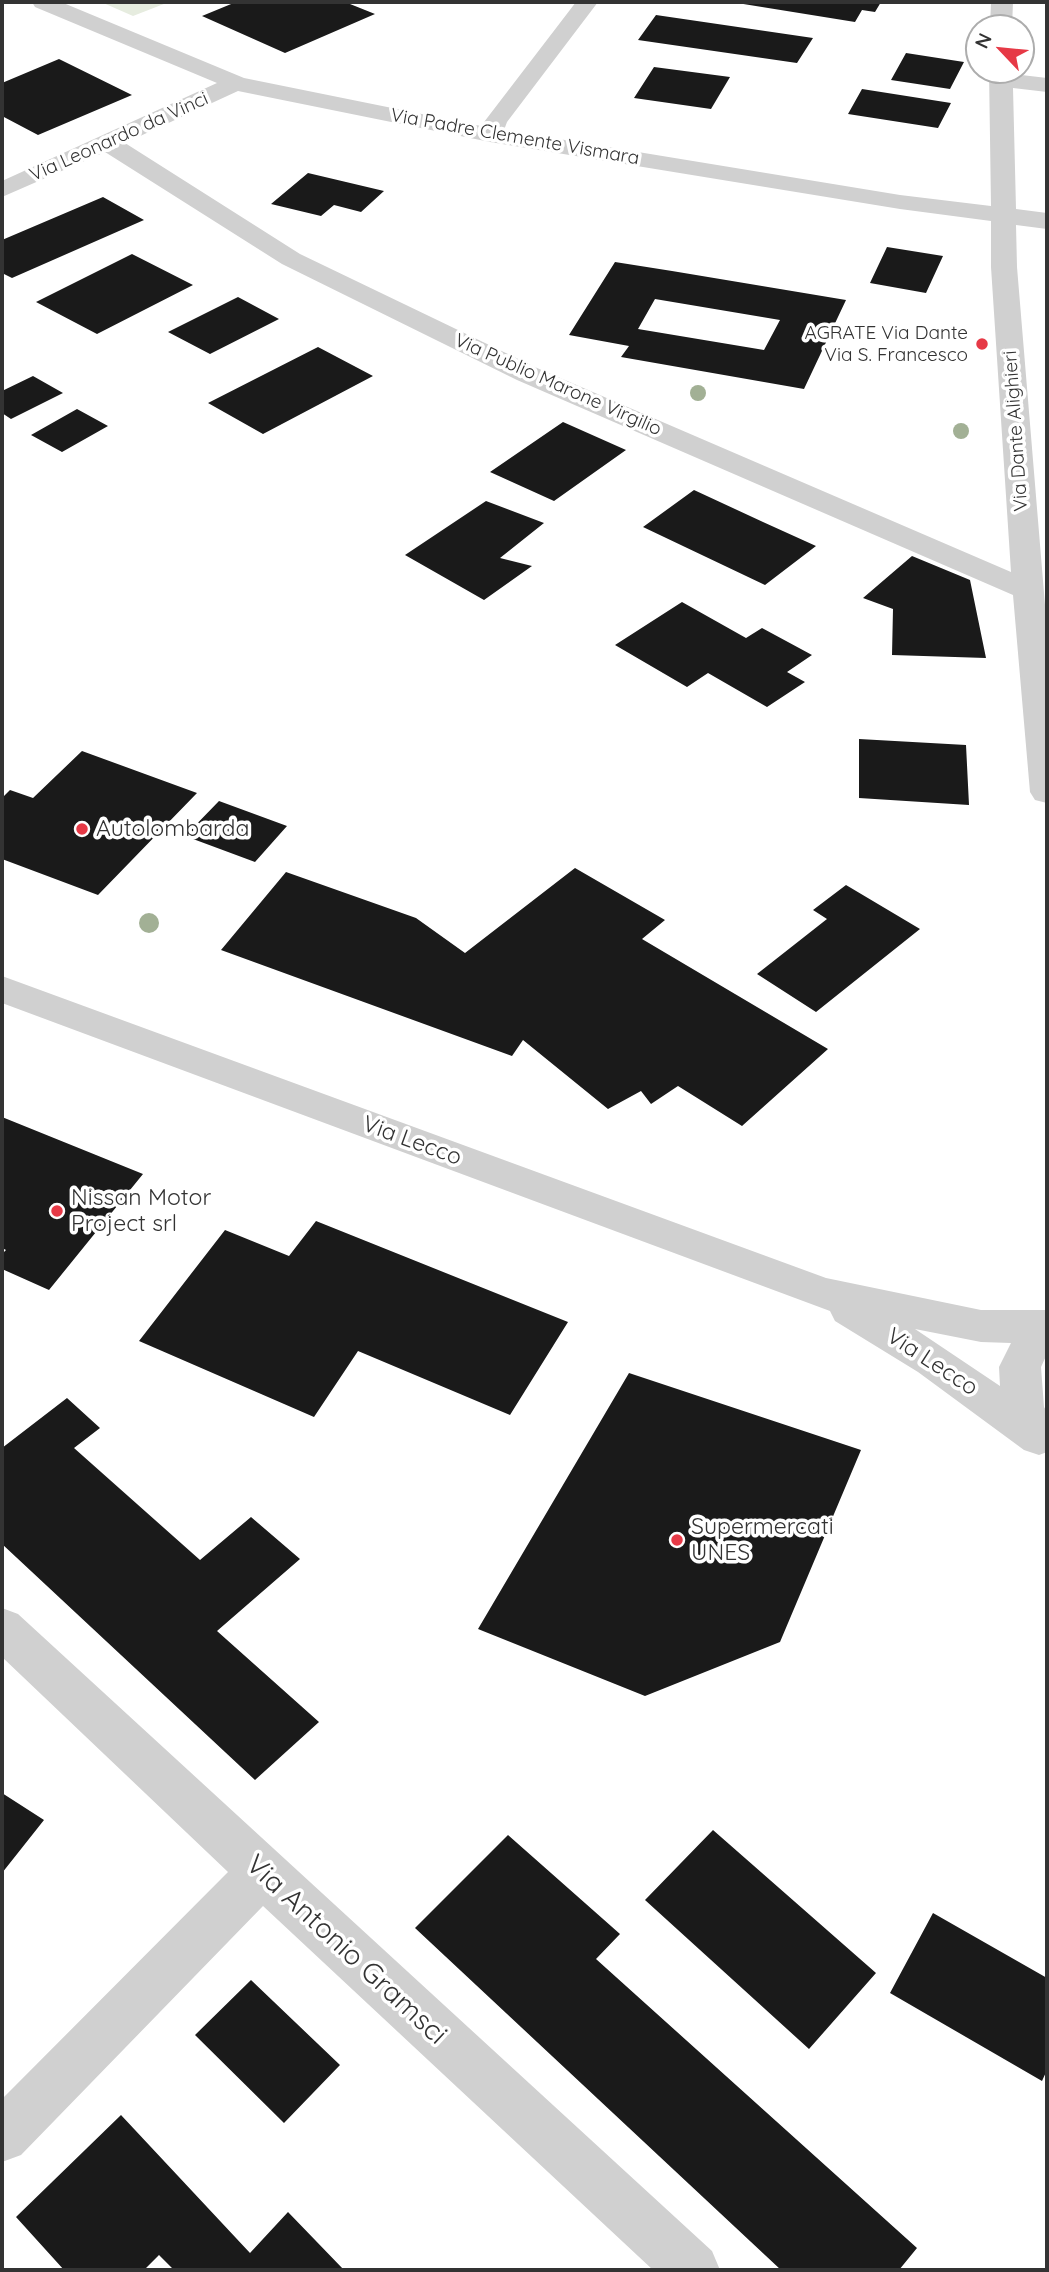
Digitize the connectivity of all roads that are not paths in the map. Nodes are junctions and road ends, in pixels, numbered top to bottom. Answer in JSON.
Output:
{"nodes":[{"id":1,"x":43,"y":2,"type":"edge"},
{"id":2,"x":587,"y":2,"type":"edge"},
{"id":3,"x":236,"y":83,"type":"junction"},
{"id":4,"x":1001,"y":84,"type":"edge"},
{"id":5,"x":490,"y":135,"type":"junction"},
{"id":6,"x":107,"y":142,"type":"junction"},
{"id":7,"x":2,"y":190,"type":"edge"},
{"id":8,"x":1001,"y":217,"type":"junction"},
{"id":9,"x":1047,"y":220,"type":"edge"},
{"id":10,"x":1028,"y":590,"type":"junction"},
{"id":11,"x":1047,"y":792,"type":"edge"},
{"id":12,"x":2,"y":989,"type":"edge"},
{"id":13,"x":822,"y":1293,"type":"junction"},
{"id":14,"x":1046,"y":1326,"type":"edge"},
{"id":15,"x":1043,"y":1441,"type":"edge"},
{"id":16,"x":2,"y":1628,"type":"edge"},
{"id":17,"x":262,"y":1872,"type":"junction"},
{"id":18,"x":2,"y":2136,"type":"edge"},
{"id":19,"x":693,"y":2270,"type":"edge"}],
"edges":[{"from":1,"to":3,"type":"street","name":"Via Padre Clemente Vismara"},
{"from":2,"to":5,"type":"street"},
{"from":3,"to":5,"type":"street","name":"Via Padre Clemente Vismara"},
{"from":3,"to":6,"type":"street","name":"Via Leonardo da Vinci"},
{"from":4,"to":8,"type":"street","name":"Via Dante Alighieri"},
{"from":5,"to":8,"type":"street","name":"Via Padre Clemente Vismara"},
{"from":6,"to":7,"type":"street","name":"Via Leonardo da Vinci"},
{"from":6,"to":10,"type":"street","name":"Via Publio Marone Virgilio"},
{"from":8,"to":9,"type":"street","name":"Via Padre Clemente Vismara"},
{"from":8,"to":10,"type":"street","name":"Via Dante Alighieri"},
{"from":10,"to":11,"type":"street","name":"Via Dante Alighieri"},
{"from":12,"to":13,"type":"street","name":"Via Lecco"},
{"from":13,"to":14,"type":"street","name":"Via Lecco"},
{"from":13,"to":15,"type":"street","name":"Via Lecco"},
{"from":14,"to":15,"type":"street"},
{"from":16,"to":17,"type":"street","name":"Via Antonio Gramsci"},
{"from":17,"to":18,"type":"street"},
{"from":17,"to":19,"type":"street","name":"Via Antonio Gramsci"}]}
